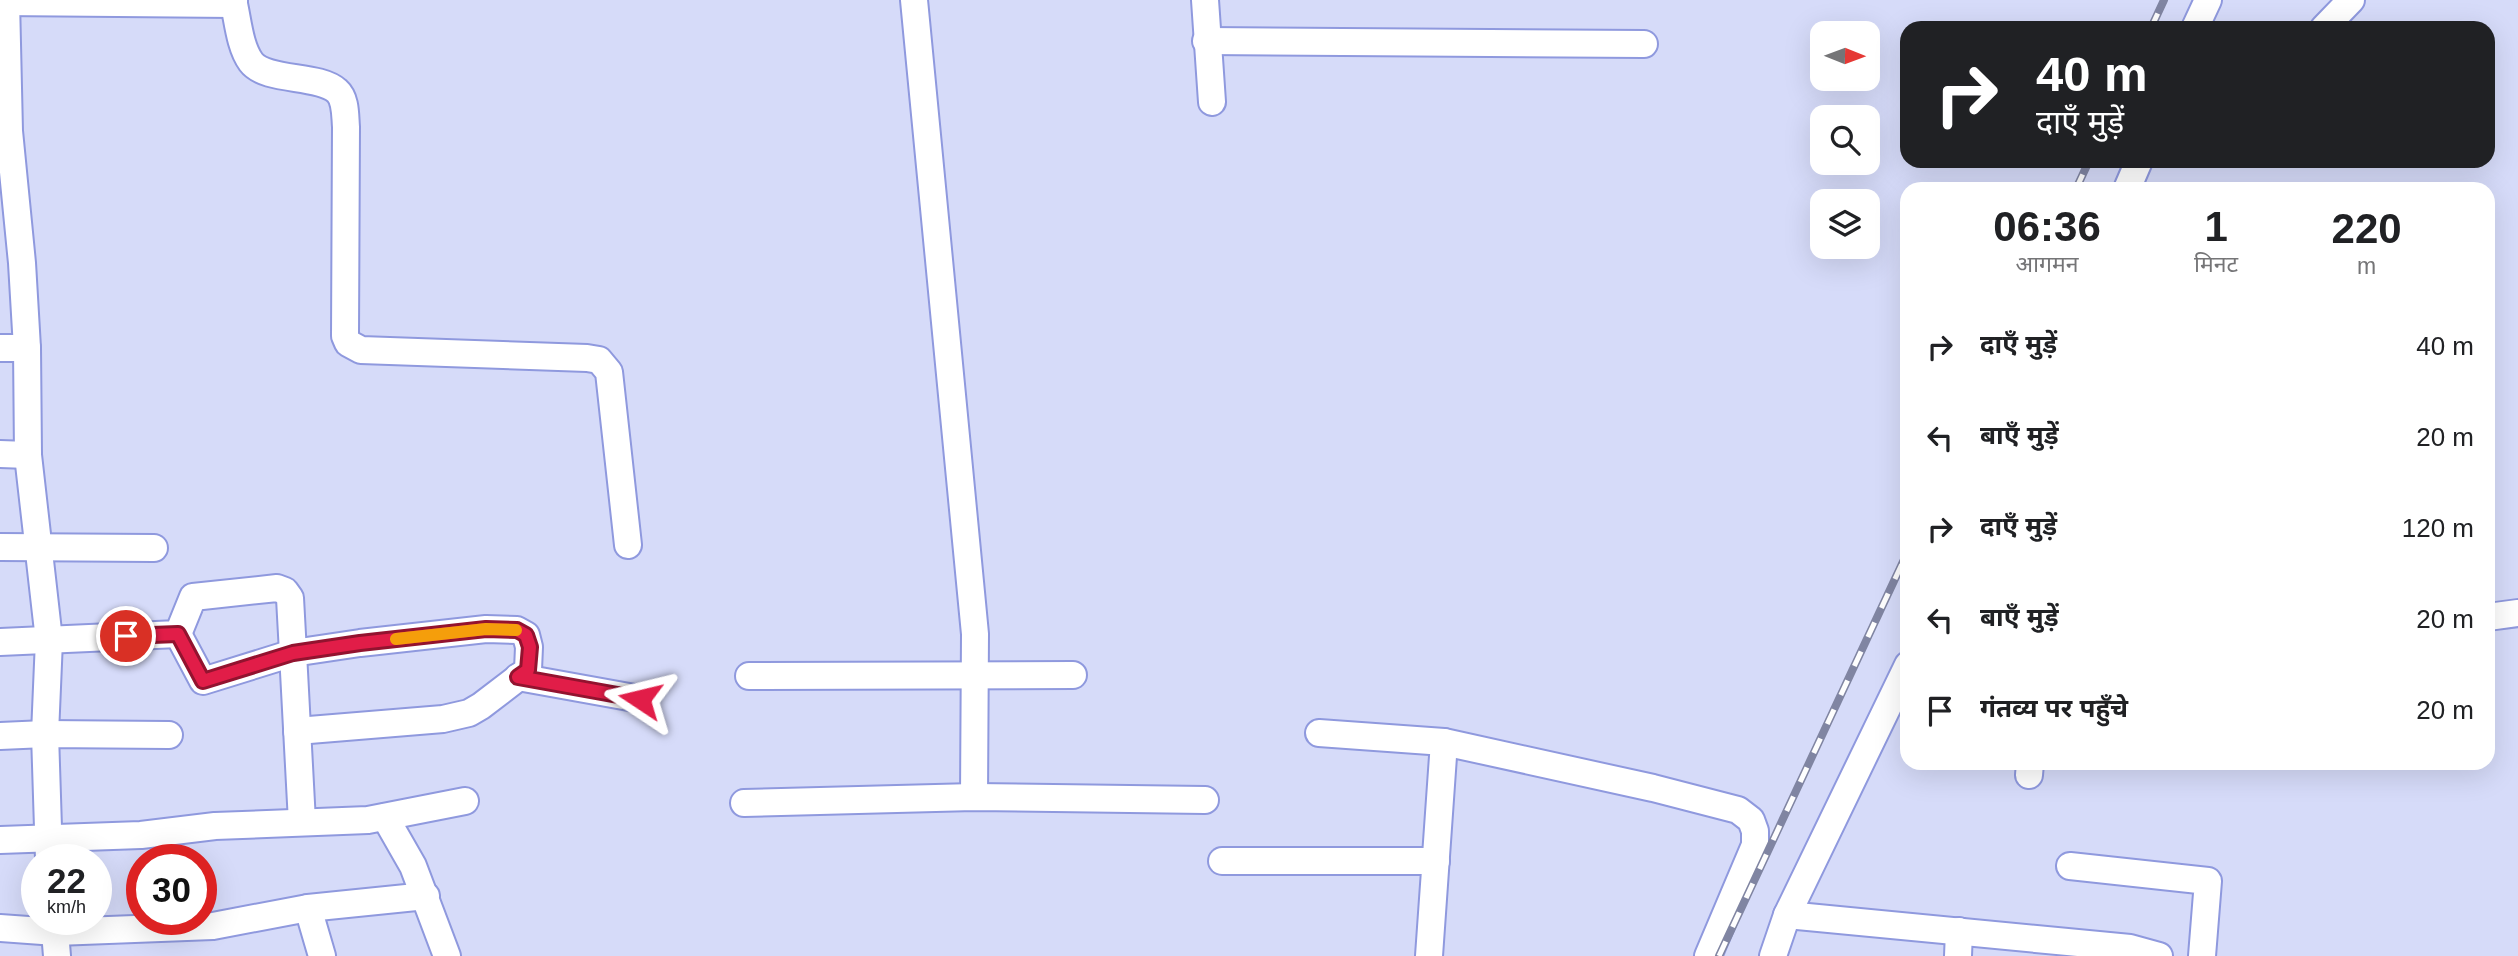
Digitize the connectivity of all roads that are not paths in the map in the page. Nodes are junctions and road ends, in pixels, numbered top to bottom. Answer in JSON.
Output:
{"nodes":[{"id":1,"x":914,"y":0,"type":"edge"},
{"id":2,"x":1205,"y":0,"type":"edge"},
{"id":3,"x":2207,"y":0,"type":"edge"},
{"id":4,"x":2351,"y":0,"type":"edge"},
{"id":5,"x":4,"y":1,"type":"edge"},
{"id":6,"x":234,"y":2,"type":"edge"},
{"id":7,"x":2198,"y":21,"type":"edge"},
{"id":8,"x":2332,"y":21,"type":"edge"},
{"id":9,"x":1206,"y":41,"type":"junction"},
{"id":10,"x":1644,"y":44,"type":"dead end"},
{"id":11,"x":1212,"y":102,"type":"dead end"},
{"id":12,"x":4,"y":132,"type":"edge"},
{"id":13,"x":0,"y":348,"type":"edge"},
{"id":14,"x":27,"y":348,"type":"junction"},
{"id":15,"x":0,"y":454,"type":"edge"},
{"id":16,"x":28,"y":455,"type":"junction"},
{"id":17,"x":628,"y":544,"type":"dead end"},
{"id":18,"x":39,"y":546,"type":"junction"},
{"id":19,"x":0,"y":547,"type":"edge"},
{"id":20,"x":154,"y":548,"type":"dead end"},
{"id":21,"x":2518,"y":614,"type":"edge"},
{"id":22,"x":2495,"y":616,"type":"edge"},
{"id":23,"x":178,"y":634,"type":"junction"},
{"id":24,"x":49,"y":640,"type":"junction"},
{"id":25,"x":0,"y":642,"type":"edge"},
{"id":26,"x":293,"y":653,"type":"junction"},
{"id":27,"x":1073,"y":675,"type":"dead end"},
{"id":28,"x":749,"y":676,"type":"dead end"},
{"id":29,"x":518,"y":677,"type":"junction"},
{"id":30,"x":975,"y":677,"type":"junction"},
{"id":31,"x":1900,"y":682,"type":"edge"},
{"id":32,"x":640,"y":699,"type":"dead end"},
{"id":33,"x":297,"y":731,"type":"junction"},
{"id":34,"x":1319,"y":733,"type":"dead end"},
{"id":35,"x":45,"y":734,"type":"junction"},
{"id":36,"x":169,"y":735,"type":"dead end"},
{"id":37,"x":0,"y":736,"type":"edge"},
{"id":38,"x":1444,"y":742,"type":"junction"},
{"id":39,"x":974,"y":797,"type":"junction"},
{"id":40,"x":1205,"y":800,"type":"dead end"},
{"id":41,"x":465,"y":801,"type":"dead end"},
{"id":42,"x":744,"y":803,"type":"dead end"},
{"id":43,"x":385,"y":817,"type":"junction"},
{"id":44,"x":302,"y":822,"type":"junction"},
{"id":45,"x":0,"y":840,"type":"edge"},
{"id":46,"x":22,"y":844,"type":"edge"},
{"id":47,"x":49,"y":844,"type":"edge"},
{"id":48,"x":82,"y":844,"type":"edge"},
{"id":49,"x":1223,"y":861,"type":"dead end"},
{"id":50,"x":1436,"y":861,"type":"junction"},
{"id":51,"x":2070,"y":866,"type":"dead end"},
{"id":52,"x":426,"y":896,"type":"junction"},
{"id":53,"x":308,"y":908,"type":"junction"},
{"id":54,"x":1787,"y":915,"type":"junction"},
{"id":55,"x":0,"y":928,"type":"edge"},
{"id":56,"x":21,"y":931,"type":"edge"},
{"id":57,"x":112,"y":932,"type":"edge"},
{"id":58,"x":1958,"y":943,"type":"edge"},
{"id":59,"x":323,"y":956,"type":"edge"},
{"id":60,"x":447,"y":956,"type":"edge"},
{"id":61,"x":1429,"y":956,"type":"edge"},
{"id":62,"x":1707,"y":956,"type":"edge"},
{"id":63,"x":1773,"y":956,"type":"edge"},
{"id":64,"x":2159,"y":956,"type":"edge"},
{"id":65,"x":2202,"y":956,"type":"edge"}],
"edges":[{"from":1,"to":30,"type":"street"},
{"from":2,"to":9,"type":"street"},
{"from":3,"to":7,"type":"street"},
{"from":4,"to":8,"type":"street"},
{"from":5,"to":6,"type":"street"},
{"from":5,"to":12,"type":"street"},
{"from":6,"to":17,"type":"street"},
{"from":9,"to":10,"type":"street"},
{"from":9,"to":11,"type":"street"},
{"from":12,"to":14,"type":"street"},
{"from":13,"to":14,"type":"street"},
{"from":14,"to":16,"type":"street"},
{"from":15,"to":16,"type":"street"},
{"from":16,"to":18,"type":"street"},
{"from":18,"to":19,"type":"street"},
{"from":18,"to":20,"type":"street"},
{"from":18,"to":24,"type":"street"},
{"from":21,"to":22,"type":"street"},
{"from":23,"to":24,"type":"street"},
{"from":23,"to":26,"type":"street"},
{"from":23,"to":26,"type":"street"},
{"from":24,"to":25,"type":"street"},
{"from":24,"to":35,"type":"street"},
{"from":26,"to":29,"type":"street"},
{"from":26,"to":33,"type":"street"},
{"from":27,"to":30,"type":"street"},
{"from":28,"to":30,"type":"street"},
{"from":29,"to":32,"type":"street"},
{"from":29,"to":33,"type":"street"},
{"from":30,"to":39,"type":"street"},
{"from":31,"to":54,"type":"street"},
{"from":33,"to":44,"type":"street"},
{"from":34,"to":38,"type":"street"},
{"from":35,"to":36,"type":"street"},
{"from":35,"to":37,"type":"street"},
{"from":35,"to":47,"type":"street"},
{"from":38,"to":50,"type":"street"},
{"from":38,"to":62,"type":"street"},
{"from":39,"to":40,"type":"street"},
{"from":39,"to":42,"type":"street"},
{"from":41,"to":43,"type":"street"},
{"from":43,"to":44,"type":"street"},
{"from":43,"to":52,"type":"street"},
{"from":44,"to":48,"type":"street"},
{"from":45,"to":46,"type":"street"},
{"from":49,"to":50,"type":"street"},
{"from":50,"to":61,"type":"street"},
{"from":51,"to":65,"type":"street"},
{"from":52,"to":53,"type":"street"},
{"from":52,"to":60,"type":"street"},
{"from":53,"to":57,"type":"street"},
{"from":53,"to":59,"type":"street"},
{"from":54,"to":58,"type":"street"},
{"from":54,"to":63,"type":"street"},
{"from":55,"to":56,"type":"street"},
{"from":58,"to":64,"type":"street"}]}
